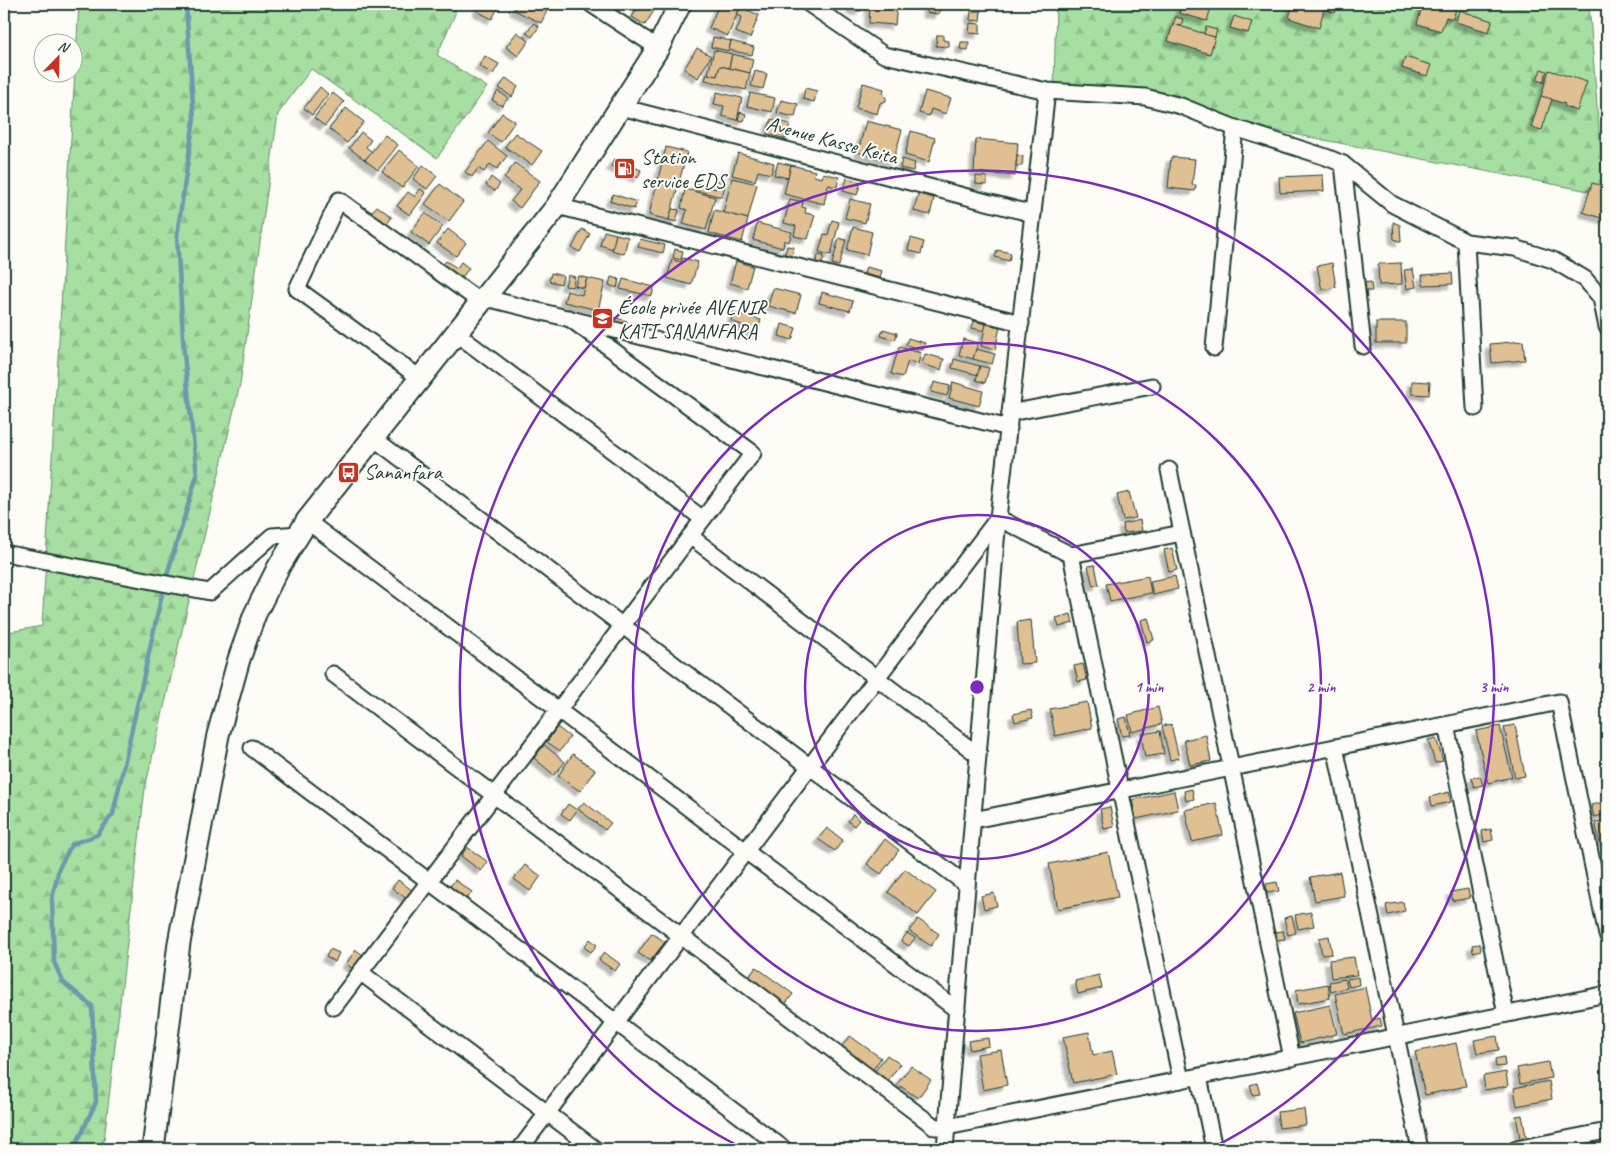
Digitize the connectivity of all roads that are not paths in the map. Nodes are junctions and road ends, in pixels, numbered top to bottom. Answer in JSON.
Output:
{"nodes":[{"id":1,"x":591,"y":4,"type":"edge"},
{"id":2,"x":680,"y":4,"type":"edge"},
{"id":3,"x":809,"y":4,"type":"edge"},
{"id":4,"x":658,"y":48,"type":"junction"},
{"id":5,"x":1047,"y":91,"type":"junction"},
{"id":6,"x":621,"y":108,"type":"junction"},
{"id":7,"x":1235,"y":128,"type":"junction"},
{"id":8,"x":1343,"y":164,"type":"junction"},
{"id":9,"x":556,"y":206,"type":"junction"},
{"id":10,"x":1033,"y":214,"type":"junction"},
{"id":11,"x":1466,"y":242,"type":"junction"},
{"id":12,"x":484,"y":300,"type":"junction"},
{"id":13,"x":569,"y":318,"type":"junction"},
{"id":14,"x":1021,"y":323,"type":"junction"},
{"id":15,"x":1607,"y":327,"type":"edge"},
{"id":16,"x":457,"y":334,"type":"junction"},
{"id":17,"x":1363,"y":346,"type":"dead end"},
{"id":18,"x":1214,"y":348,"type":"dead end"},
{"id":19,"x":420,"y":378,"type":"junction"},
{"id":20,"x":1152,"y":386,"type":"dead end"},
{"id":21,"x":1475,"y":408,"type":"dead end"},
{"id":22,"x":1009,"y":420,"type":"junction"},
{"id":23,"x":372,"y":437,"type":"junction"},
{"id":24,"x":1169,"y":470,"type":"dead end"},
{"id":25,"x":998,"y":518,"type":"junction"},
{"id":26,"x":703,"y":519,"type":"junction"},
{"id":27,"x":303,"y":528,"type":"junction"},
{"id":28,"x":1182,"y":533,"type":"junction"},
{"id":29,"x":690,"y":536,"type":"junction"},
{"id":30,"x":4,"y":553,"type":"edge"},
{"id":31,"x":1071,"y":555,"type":"junction"},
{"id":32,"x":622,"y":625,"type":"junction"},
{"id":33,"x":333,"y":674,"type":"dead end"},
{"id":34,"x":877,"y":678,"type":"junction"},
{"id":35,"x":558,"y":710,"type":"junction"},
{"id":36,"x":1446,"y":725,"type":"junction"},
{"id":37,"x":1335,"y":747,"type":"junction"},
{"id":38,"x":252,"y":748,"type":"dead end"},
{"id":39,"x":978,"y":755,"type":"junction"},
{"id":40,"x":810,"y":766,"type":"junction"},
{"id":41,"x":1232,"y":768,"type":"junction"},
{"id":42,"x":1120,"y":791,"type":"junction"},
{"id":43,"x":494,"y":795,"type":"junction"},
{"id":44,"x":973,"y":820,"type":"junction"},
{"id":45,"x":746,"y":851,"type":"junction"},
{"id":46,"x":429,"y":881,"type":"junction"},
{"id":47,"x":967,"y":885,"type":"junction"},
{"id":48,"x":1607,"y":935,"type":"edge"},
{"id":49,"x":682,"y":936,"type":"junction"},
{"id":50,"x":360,"y":972,"type":"junction"},
{"id":51,"x":1607,"y":994,"type":"edge"},
{"id":52,"x":334,"y":1006,"type":"dead end"},
{"id":53,"x":957,"y":1010,"type":"junction"},
{"id":54,"x":1506,"y":1014,"type":"junction"},
{"id":55,"x":617,"y":1022,"type":"junction"},
{"id":56,"x":1396,"y":1037,"type":"junction"},
{"id":57,"x":1292,"y":1058,"type":"junction"},
{"id":58,"x":1198,"y":1077,"type":"junction"},
{"id":59,"x":1181,"y":1080,"type":"junction"},
{"id":60,"x":547,"y":1114,"type":"junction"},
{"id":61,"x":947,"y":1127,"type":"junction"},
{"id":62,"x":1607,"y":1131,"type":"edge"},
{"id":63,"x":153,"y":1149,"type":"edge"},
{"id":64,"x":520,"y":1149,"type":"edge"},
{"id":65,"x":594,"y":1149,"type":"edge"},
{"id":66,"x":784,"y":1149,"type":"edge"},
{"id":67,"x":945,"y":1149,"type":"edge"},
{"id":68,"x":1214,"y":1149,"type":"edge"},
{"id":69,"x":1420,"y":1149,"type":"edge"},
{"id":70,"x":1516,"y":1149,"type":"edge"}],
"edges":[{"from":1,"to":4,"type":"street"},
{"from":2,"to":4,"type":"main road"},
{"from":3,"to":5,"type":"street"},
{"from":4,"to":6,"type":"main road"},
{"from":5,"to":7,"type":"street"},
{"from":5,"to":10,"type":"street"},
{"from":6,"to":9,"type":"main road"},
{"from":6,"to":10,"type":"street","name":"Avenue Kasse Keita"},
{"from":7,"to":8,"type":"street"},
{"from":7,"to":18,"type":"street"},
{"from":8,"to":11,"type":"street"},
{"from":8,"to":17,"type":"street"},
{"from":9,"to":12,"type":"main road"},
{"from":9,"to":14,"type":"street"},
{"from":10,"to":14,"type":"street"},
{"from":11,"to":15,"type":"street"},
{"from":11,"to":21,"type":"street"},
{"from":12,"to":13,"type":"street"},
{"from":12,"to":16,"type":"main road"},
{"from":12,"to":19,"type":"street"},
{"from":13,"to":22,"type":"street"},
{"from":13,"to":26,"type":"street"},
{"from":14,"to":22,"type":"street"},
{"from":16,"to":19,"type":"main road"},
{"from":16,"to":26,"type":"street"},
{"from":19,"to":23,"type":"main road"},
{"from":20,"to":22,"type":"street"},
{"from":22,"to":25,"type":"street"},
{"from":23,"to":27,"type":"main road"},
{"from":23,"to":32,"type":"street"},
{"from":24,"to":28,"type":"street"},
{"from":25,"to":31,"type":"street"},
{"from":25,"to":34,"type":"street"},
{"from":25,"to":39,"type":"street"},
{"from":26,"to":29,"type":"street"},
{"from":27,"to":30,"type":"street"},
{"from":27,"to":35,"type":"street"},
{"from":27,"to":63,"type":"main road"},
{"from":28,"to":31,"type":"street"},
{"from":28,"to":41,"type":"street"},
{"from":29,"to":32,"type":"street"},
{"from":29,"to":34,"type":"street"},
{"from":31,"to":42,"type":"street"},
{"from":32,"to":35,"type":"street"},
{"from":32,"to":40,"type":"street"},
{"from":33,"to":43,"type":"street"},
{"from":34,"to":39,"type":"street"},
{"from":34,"to":40,"type":"street"},
{"from":35,"to":43,"type":"street"},
{"from":35,"to":45,"type":"street"},
{"from":36,"to":37,"type":"street"},
{"from":36,"to":48,"type":"street"},
{"from":36,"to":54,"type":"street"},
{"from":37,"to":41,"type":"street"},
{"from":37,"to":56,"type":"street"},
{"from":38,"to":46,"type":"street"},
{"from":39,"to":44,"type":"street"},
{"from":40,"to":45,"type":"street"},
{"from":40,"to":47,"type":"street"},
{"from":41,"to":42,"type":"street"},
{"from":41,"to":57,"type":"street"},
{"from":42,"to":44,"type":"street"},
{"from":42,"to":59,"type":"street"},
{"from":43,"to":46,"type":"street"},
{"from":43,"to":49,"type":"street"},
{"from":44,"to":47,"type":"street"},
{"from":45,"to":49,"type":"street"},
{"from":45,"to":53,"type":"street"},
{"from":46,"to":50,"type":"street"},
{"from":46,"to":55,"type":"street"},
{"from":47,"to":53,"type":"street"},
{"from":49,"to":55,"type":"street"},
{"from":49,"to":61,"type":"street"},
{"from":50,"to":52,"type":"street"},
{"from":50,"to":60,"type":"street"},
{"from":51,"to":54,"type":"street"},
{"from":53,"to":61,"type":"street"},
{"from":54,"to":56,"type":"street"},
{"from":55,"to":60,"type":"street"},
{"from":55,"to":66,"type":"street"},
{"from":56,"to":57,"type":"street"},
{"from":56,"to":69,"type":"street"},
{"from":57,"to":58,"type":"street"},
{"from":58,"to":59,"type":"street"},
{"from":58,"to":68,"type":"street"},
{"from":59,"to":61,"type":"street"},
{"from":60,"to":64,"type":"street"},
{"from":60,"to":65,"type":"street"},
{"from":61,"to":67,"type":"street"},
{"from":62,"to":70,"type":"street"}]}
